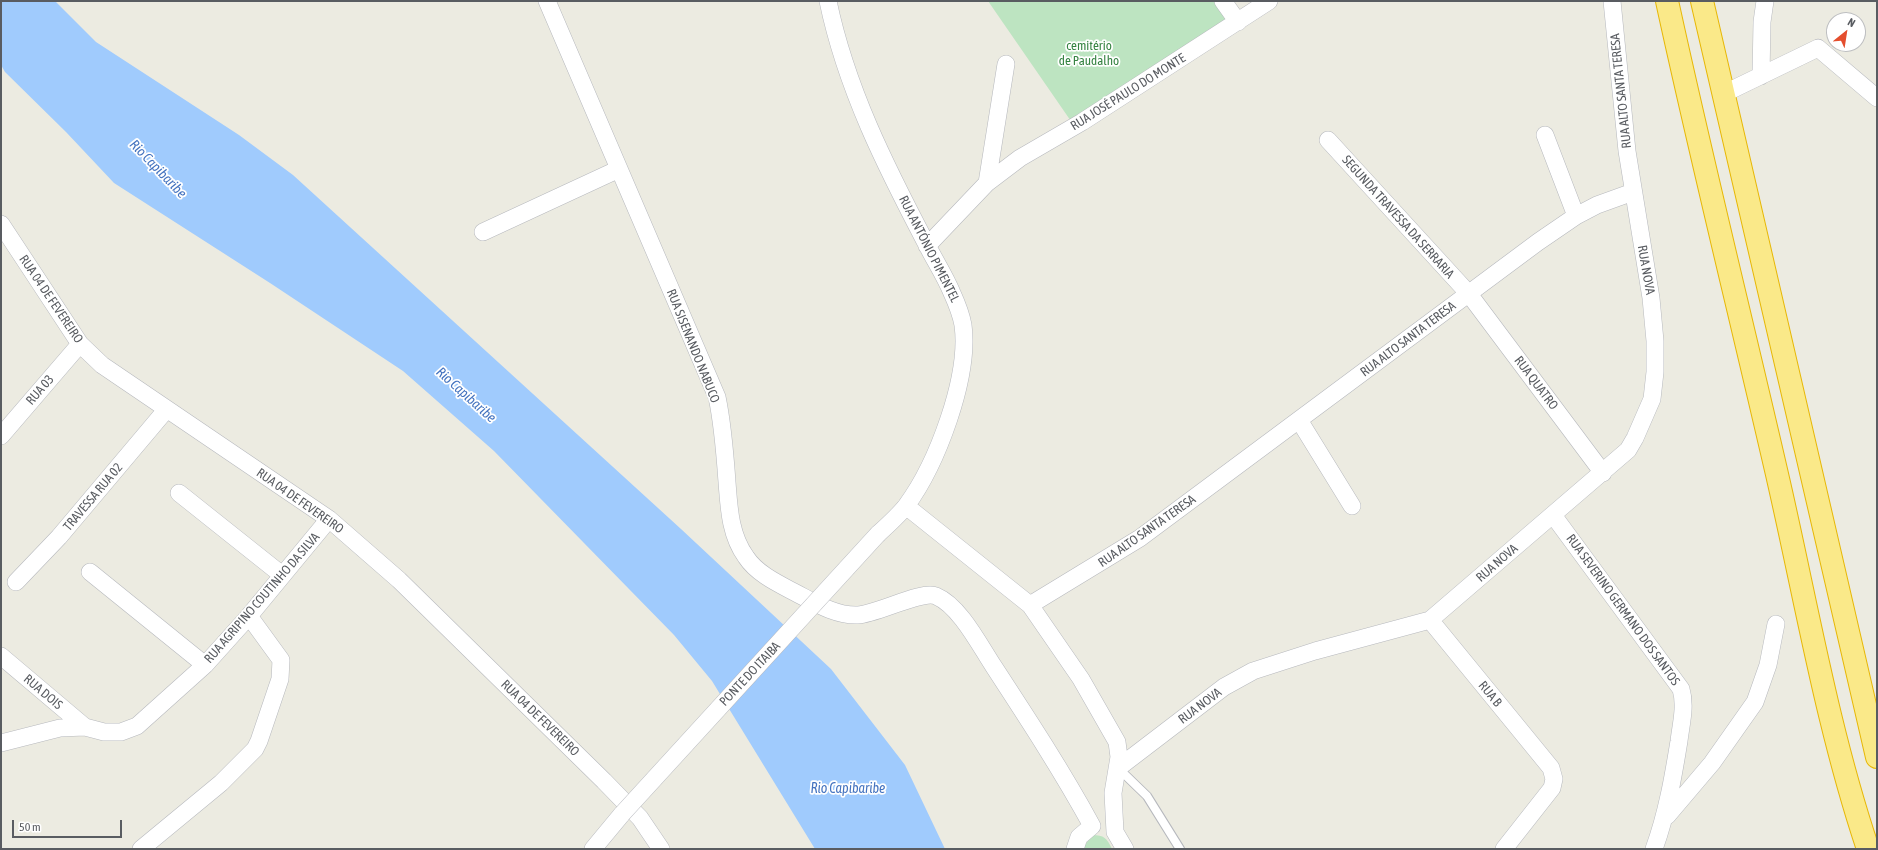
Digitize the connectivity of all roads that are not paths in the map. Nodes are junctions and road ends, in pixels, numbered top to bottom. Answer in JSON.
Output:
{"nodes":[{"id":1,"x":547,"y":1,"type":"edge"},
{"id":2,"x":828,"y":1,"type":"edge"},
{"id":3,"x":1223,"y":1,"type":"edge"},
{"id":4,"x":1269,"y":1,"type":"edge"},
{"id":5,"x":1612,"y":1,"type":"edge"},
{"id":6,"x":1667,"y":1,"type":"edge"},
{"id":7,"x":1702,"y":1,"type":"edge"},
{"id":8,"x":1765,"y":1,"type":"edge"},
{"id":9,"x":1238,"y":22,"type":"junction"},
{"id":10,"x":1006,"y":64,"type":"dead end"},
{"id":11,"x":1761,"y":76,"type":"junction"},
{"id":12,"x":1723,"y":94,"type":"junction"},
{"id":13,"x":1877,"y":98,"type":"edge"},
{"id":14,"x":1545,"y":135,"type":"dead end"},
{"id":15,"x":1328,"y":140,"type":"dead end"},
{"id":16,"x":619,"y":169,"type":"junction"},
{"id":17,"x":987,"y":183,"type":"junction"},
{"id":18,"x":1633,"y":192,"type":"junction"},
{"id":19,"x":1576,"y":216,"type":"junction"},
{"id":20,"x":1,"y":224,"type":"edge"},
{"id":21,"x":483,"y":232,"type":"dead end"},
{"id":22,"x":927,"y":246,"type":"junction"},
{"id":23,"x":1469,"y":294,"type":"junction"},
{"id":24,"x":80,"y":344,"type":"junction"},
{"id":25,"x":166,"y":410,"type":"junction"},
{"id":26,"x":1299,"y":420,"type":"junction"},
{"id":27,"x":1,"y":436,"type":"edge"},
{"id":28,"x":1603,"y":473,"type":"junction"},
{"id":29,"x":179,"y":493,"type":"dead end"},
{"id":30,"x":906,"y":506,"type":"junction"},
{"id":31,"x":1352,"y":506,"type":"dead end"},
{"id":32,"x":1553,"y":516,"type":"junction"},
{"id":33,"x":329,"y":519,"type":"junction"},
{"id":34,"x":878,"y":534,"type":"joint"},
{"id":35,"x":90,"y":572,"type":"dead end"},
{"id":36,"x":282,"y":575,"type":"junction"},
{"id":37,"x":16,"y":582,"type":"dead end"},
{"id":38,"x":1030,"y":605,"type":"junction"},
{"id":39,"x":250,"y":616,"type":"junction"},
{"id":40,"x":1430,"y":620,"type":"junction"},
{"id":41,"x":1776,"y":624,"type":"dead end"},
{"id":42,"x":1,"y":656,"type":"edge"},
{"id":43,"x":205,"y":665,"type":"junction"},
{"id":44,"x":85,"y":727,"type":"junction"},
{"id":45,"x":1873,"y":729,"type":"edge"},
{"id":46,"x":1,"y":743,"type":"edge"},
{"id":47,"x":1877,"y":757,"type":"edge"},
{"id":48,"x":1118,"y":768,"type":"junction"},
{"id":49,"x":1665,"y":818,"type":"junction"},
{"id":50,"x":1092,"y":826,"type":"junction"},
{"id":51,"x":1115,"y":832,"type":"junction"},
{"id":52,"x":1075,"y":848,"type":"edge"},
{"id":53,"x":141,"y":849,"type":"edge"},
{"id":54,"x":593,"y":849,"type":"edge"},
{"id":55,"x":661,"y":849,"type":"edge"},
{"id":56,"x":1125,"y":849,"type":"edge"},
{"id":57,"x":1180,"y":849,"type":"edge"},
{"id":58,"x":1504,"y":849,"type":"edge"},
{"id":59,"x":1654,"y":849,"type":"edge"},
{"id":60,"x":1868,"y":849,"type":"edge"}],
"edges":[{"from":1,"to":16,"type":"street","name":"RUA SISENANDO NABUCO"},
{"from":2,"to":22,"type":"street","name":"RUA ANTÓNIO PIMENTEL"},
{"from":3,"to":9,"type":"street"},
{"from":4,"to":9,"type":"street","name":"RUA JOSÉ PAULO DO MONTE"},
{"from":5,"to":18,"type":"street","name":"RUA ALTO SANTA TERESA"},
{"from":6,"to":60,"type":"highway"},
{"from":7,"to":12,"type":"highway"},
{"from":8,"to":11,"type":"street"},
{"from":9,"to":17,"type":"street","name":"RUA JOSÉ PAULO DO MONTE"},
{"from":10,"to":17,"type":"street"},
{"from":11,"to":12,"type":"street"},
{"from":11,"to":13,"type":"street"},
{"from":12,"to":45,"type":"highway"},
{"from":14,"to":19,"type":"street"},
{"from":15,"to":23,"type":"street","name":"SEGUNDA TRAVESSA DA SERRARIA"},
{"from":16,"to":21,"type":"street"},
{"from":16,"to":50,"type":"street","name":"RUA SISENANDO NABUCO"},
{"from":17,"to":22,"type":"street","name":"RUA JOSÉ PAULO DO MONTE"},
{"from":18,"to":19,"type":"street","name":"RUA ALTO SANTA TERESA"},
{"from":18,"to":28,"type":"street","name":"RUA NOVA"},
{"from":19,"to":23,"type":"street","name":"RUA ALTO SANTA TERESA"},
{"from":20,"to":24,"type":"street","name":"RUA 04 DE FEVEREIRO"},
{"from":22,"to":30,"type":"street","name":"RUA ANTÓNIO PIMENTEL"},
{"from":23,"to":26,"type":"street","name":"RUA ALTO SANTA TERESA"},
{"from":23,"to":28,"type":"street","name":"RUA QUATRO"},
{"from":24,"to":25,"type":"street","name":"RUA 04 DE FEVEREIRO"},
{"from":24,"to":27,"type":"street","name":"RUA 03"},
{"from":25,"to":33,"type":"street","name":"RUA 04 DE FEVEREIRO"},
{"from":25,"to":37,"type":"street","name":"TRAVESSA RUA 02"},
{"from":26,"to":31,"type":"street"},
{"from":26,"to":38,"type":"street","name":"RUA ALTO SANTA TERESA"},
{"from":28,"to":32,"type":"street","name":"RUA NOVA"},
{"from":29,"to":36,"type":"street"},
{"from":30,"to":34,"type":"street","name":"RUA ANTÓNIO PIMENTEL"},
{"from":30,"to":38,"type":"street"},
{"from":32,"to":40,"type":"street","name":"RUA NOVA"},
{"from":32,"to":49,"type":"street","name":"RUA SEVERINO GERMANO DOS SANTOS"},
{"from":33,"to":36,"type":"street","name":"RUA AGRIPINO COUTINHO DA SILVA"},
{"from":33,"to":55,"type":"street","name":"RUA 04 DE FEVEREIRO"},
{"from":34,"to":54,"type":"street","name":"PONTE DO ITAIBA","bridge":true},
{"from":35,"to":43,"type":"street"},
{"from":36,"to":39,"type":"street","name":"RUA AGRIPINO COUTINHO DA SILVA"},
{"from":38,"to":48,"type":"street"},
{"from":39,"to":43,"type":"street","name":"RUA AGRIPINO COUTINHO DA SILVA"},
{"from":39,"to":53,"type":"street"},
{"from":40,"to":48,"type":"street","name":"RUA NOVA"},
{"from":40,"to":58,"type":"street","name":"RUA B"},
{"from":41,"to":49,"type":"street"},
{"from":42,"to":44,"type":"street","name":"RUA DOIS"},
{"from":43,"to":44,"type":"street","name":"RUA AGRIPINO COUTINHO DA SILVA"},
{"from":44,"to":46,"type":"street","name":"RUA AGRIPINO COUTINHO DA SILVA"},
{"from":45,"to":47,"type":"highway"},
{"from":48,"to":51,"type":"street"},
{"from":48,"to":57,"type":"lane"},
{"from":49,"to":59,"type":"street","name":"RUA SEVERINO GERMANO DOS SANTOS"},
{"from":50,"to":51,"type":"street"},
{"from":50,"to":52,"type":"street"},
{"from":51,"to":56,"type":"street"}]}
